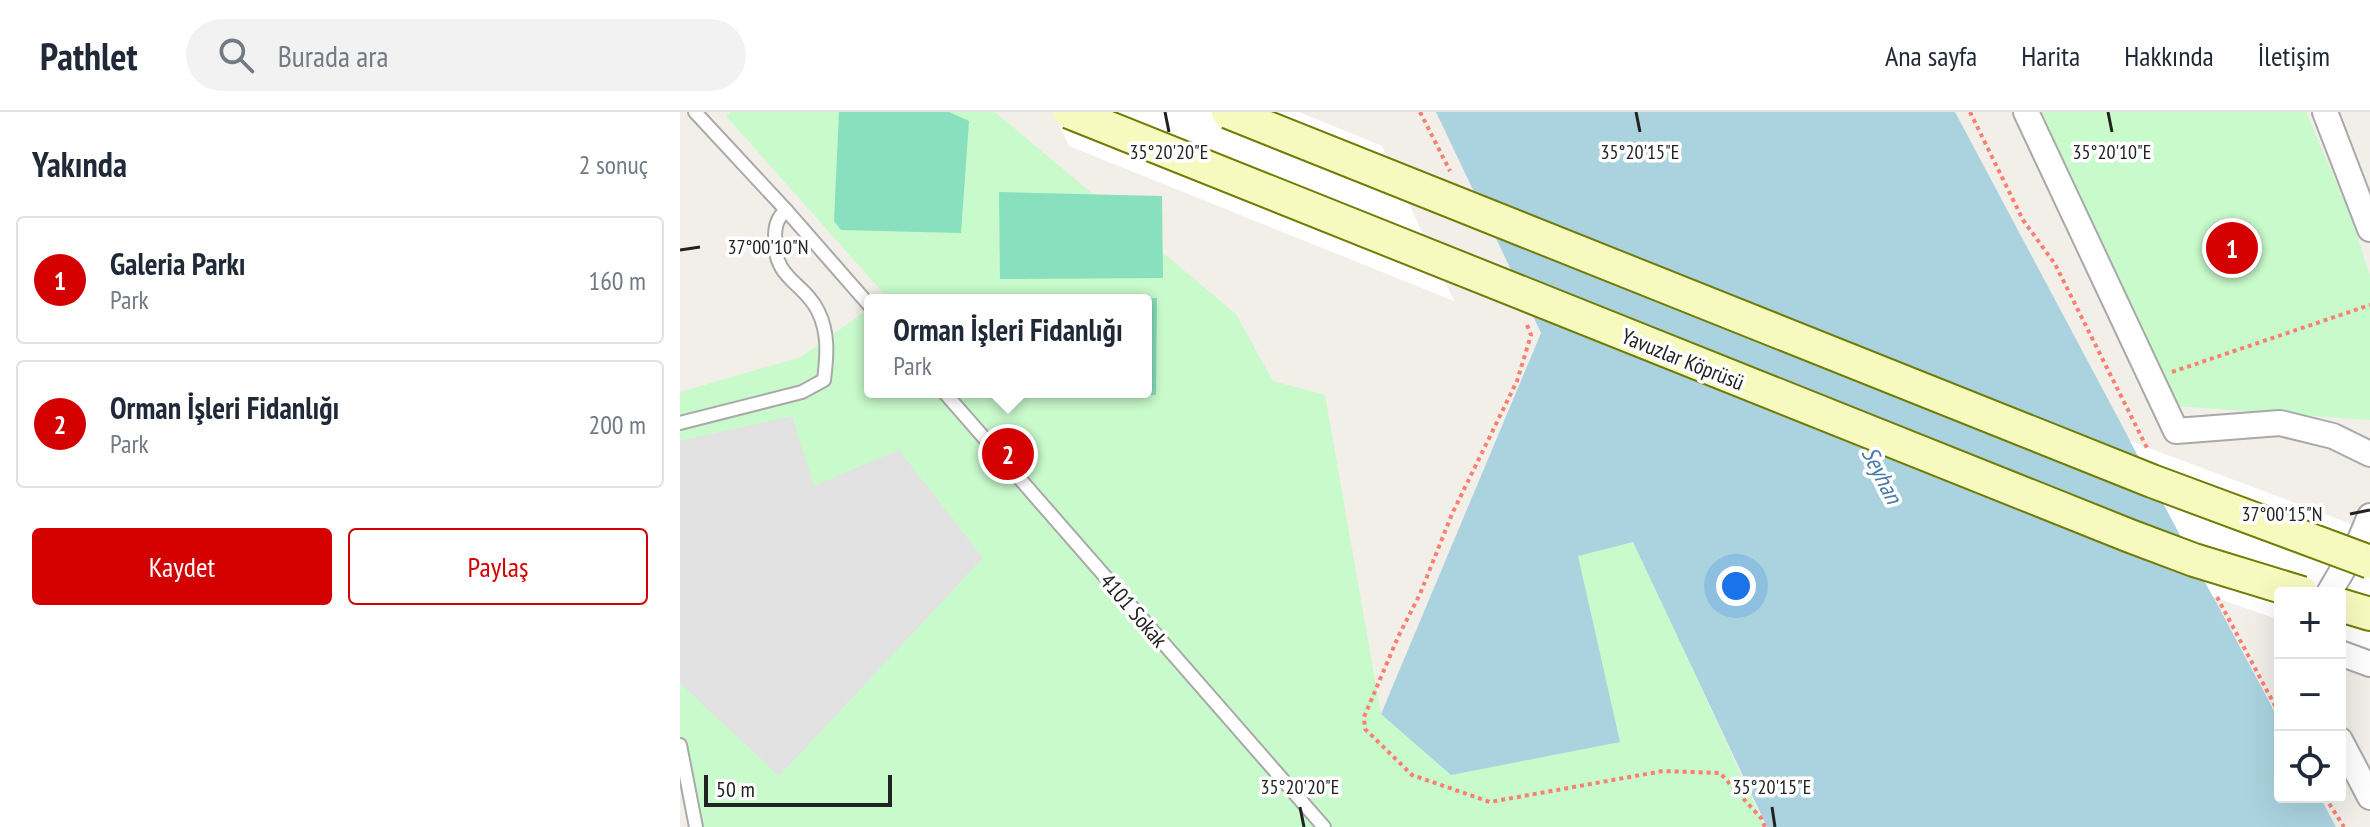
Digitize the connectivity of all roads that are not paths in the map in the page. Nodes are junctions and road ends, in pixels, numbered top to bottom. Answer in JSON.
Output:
{"nodes":[{"id":1,"x":695,"y":112,"type":"edge"},
{"id":2,"x":1069,"y":112,"type":"edge"},
{"id":3,"x":1228,"y":112,"type":"edge"},
{"id":4,"x":2026,"y":112,"type":"edge"},
{"id":5,"x":2325,"y":112,"type":"edge"},
{"id":6,"x":786,"y":210,"type":"junction"},
{"id":7,"x":2370,"y":229,"type":"edge"},
{"id":8,"x":864,"y":299,"type":"edge"},
{"id":9,"x":949,"y":398,"type":"edge"},
{"id":10,"x":680,"y":423,"type":"edge"},
{"id":11,"x":2370,"y":454,"type":"edge"},
{"id":12,"x":2370,"y":516,"type":"edge"},
{"id":13,"x":2367,"y":546,"type":"edge"},
{"id":14,"x":2282,"y":587,"type":"edge"},
{"id":15,"x":2334,"y":587,"type":"edge"},
{"id":16,"x":2346,"y":607,"type":"edge"},
{"id":17,"x":2370,"y":614,"type":"edge"},
{"id":18,"x":2346,"y":655,"type":"edge"},
{"id":19,"x":2370,"y":664,"type":"edge"},
{"id":20,"x":680,"y":745,"type":"edge"},
{"id":21,"x":2346,"y":751,"type":"edge"},
{"id":22,"x":2370,"y":797,"type":"edge"},
{"id":23,"x":696,"y":827,"type":"edge"},
{"id":24,"x":1324,"y":827,"type":"edge"}],
"edges":[{"from":1,"to":6,"type":"lane"},
{"from":2,"to":14,"type":"main road","name":"Yavuzlar Köprüsü","bridge":true},
{"from":3,"to":13,"type":"main road","bridge":true},
{"from":4,"to":11,"type":"street"},
{"from":5,"to":7,"type":"street"},
{"from":6,"to":8,"type":"lane"},
{"from":6,"to":10,"type":"lane"},
{"from":9,"to":24,"type":"lane","name":"4101 Sokak"},
{"from":12,"to":13,"type":"street"},
{"from":13,"to":15,"type":"street"},
{"from":16,"to":17,"type":"main road"},
{"from":18,"to":19,"type":"street"},
{"from":20,"to":23,"type":"lane"},
{"from":21,"to":22,"type":"street"}]}
